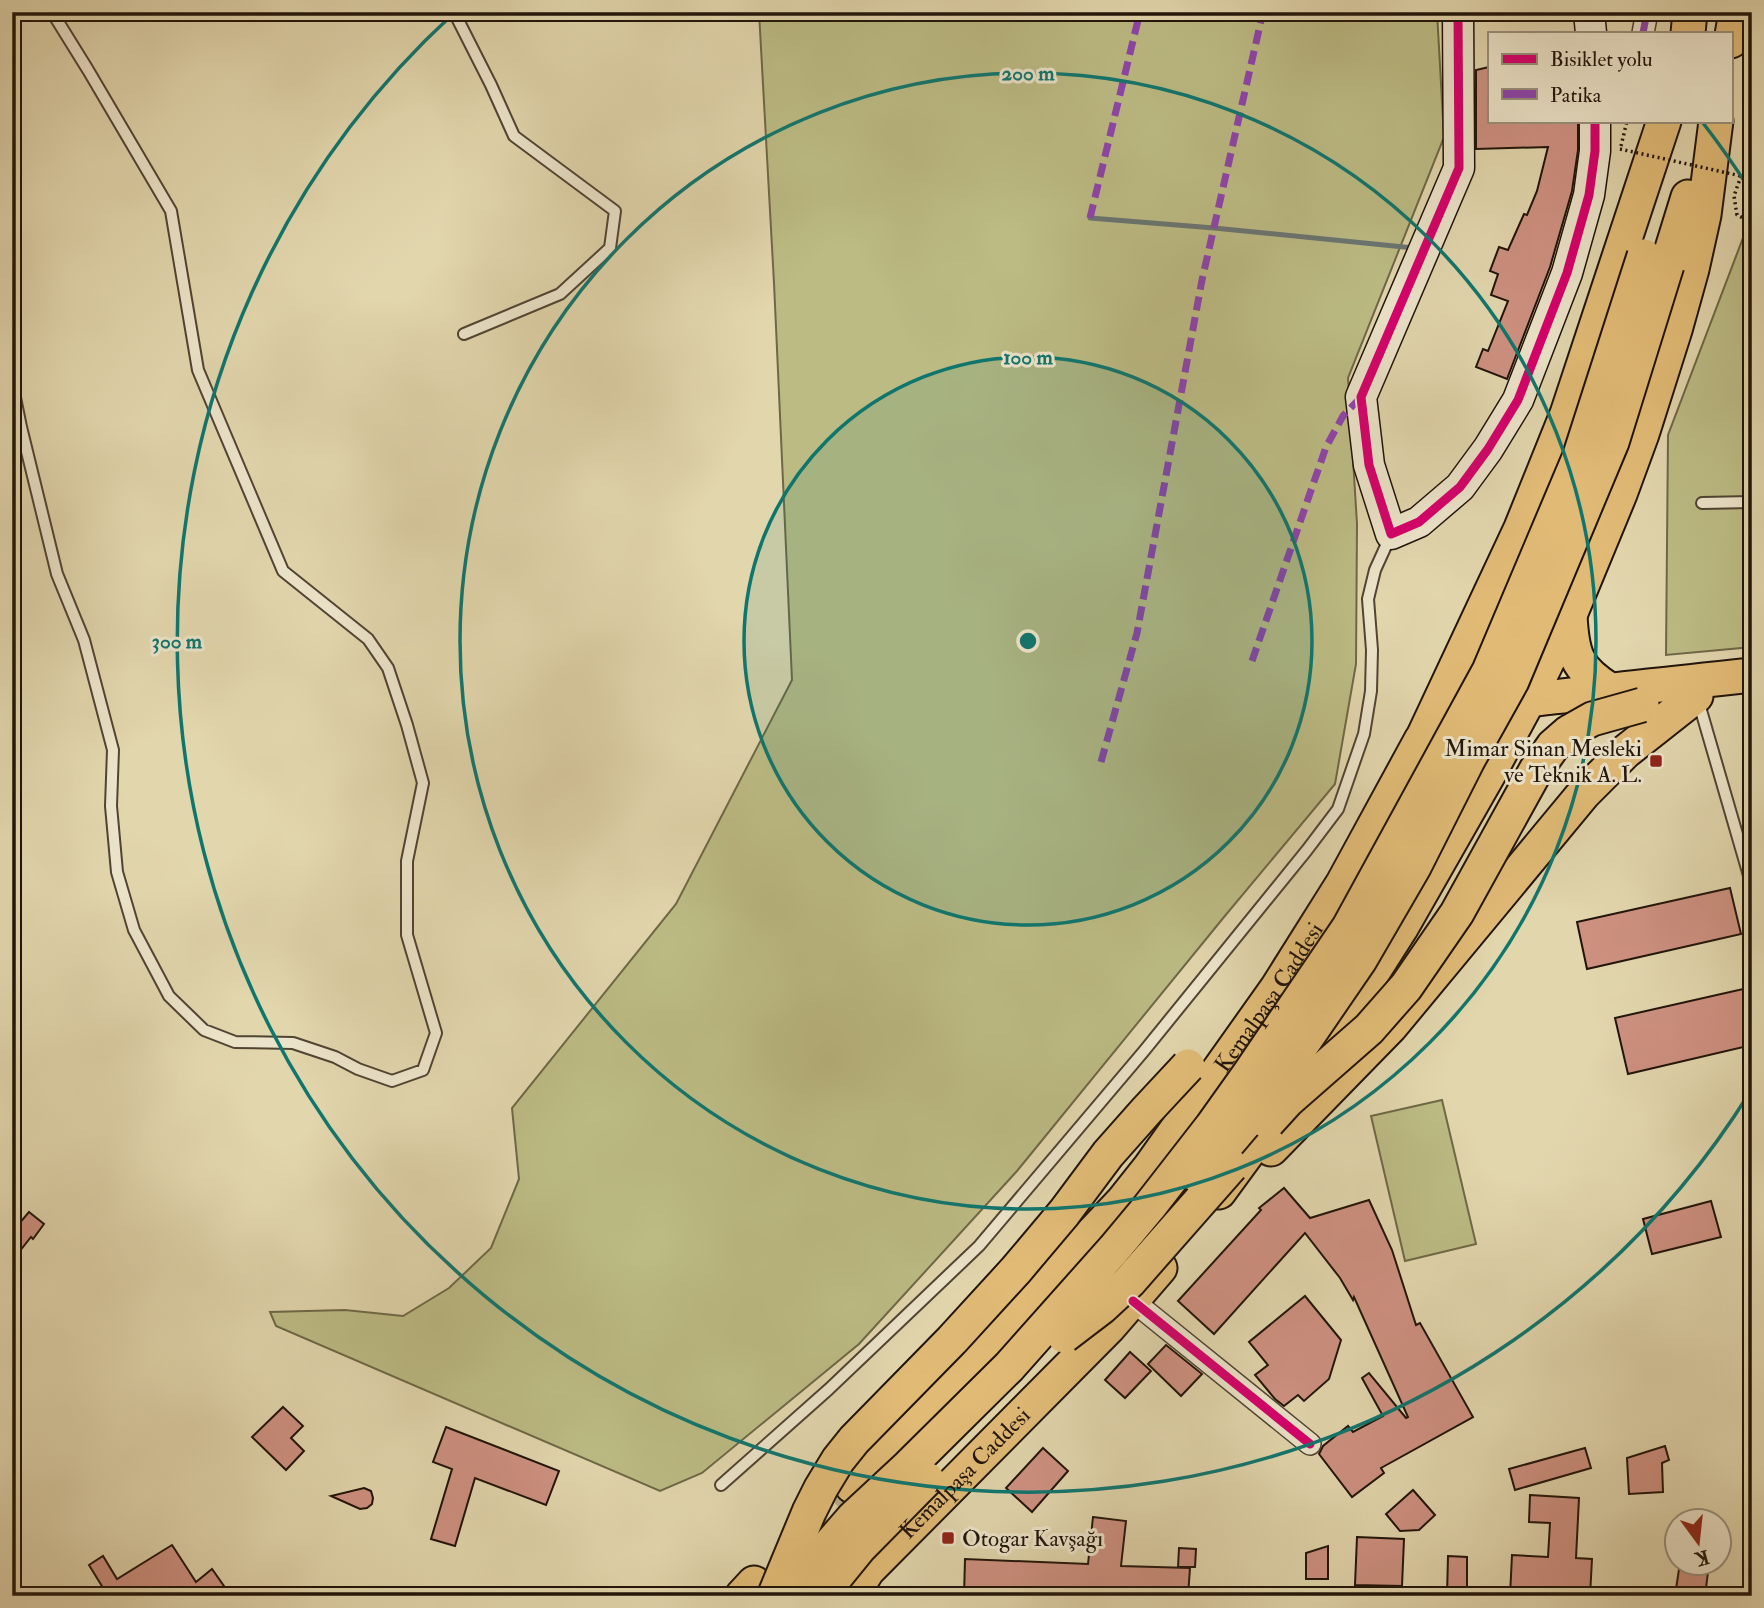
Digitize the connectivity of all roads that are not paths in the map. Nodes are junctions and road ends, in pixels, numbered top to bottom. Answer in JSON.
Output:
{"nodes":[{"id":1,"x":52,"y":12,"type":"edge"},
{"id":2,"x":454,"y":12,"type":"edge"},
{"id":3,"x":1458,"y":12,"type":"edge"},
{"id":4,"x":1589,"y":12,"type":"edge"},
{"id":5,"x":1647,"y":12,"type":"edge"},
{"id":6,"x":1690,"y":12,"type":"edge"},
{"id":7,"x":1736,"y":12,"type":"edge"},
{"id":8,"x":1591,"y":32,"type":"edge"},
{"id":9,"x":1643,"y":32,"type":"edge"},
{"id":10,"x":1688,"y":32,"type":"edge"},
{"id":11,"x":1732,"y":35,"type":"edge"},
{"id":12,"x":1595,"y":122,"type":"edge"},
{"id":13,"x":1664,"y":122,"type":"edge"},
{"id":14,"x":1674,"y":122,"type":"edge"},
{"id":15,"x":1715,"y":122,"type":"edge"},
{"id":16,"x":1715,"y":122,"type":"edge"},
{"id":17,"x":1656,"y":260,"type":"junction"},
{"id":18,"x":464,"y":334,"type":"dead end"},
{"id":19,"x":12,"y":383,"type":"edge"},
{"id":20,"x":1752,"y":502,"type":"edge"},
{"id":21,"x":1702,"y":503,"type":"dead end"},
{"id":22,"x":1391,"y":534,"type":"junction"},
{"id":23,"x":1570,"y":615,"type":"junction"},
{"id":24,"x":1752,"y":674,"type":"edge"},
{"id":25,"x":1752,"y":689,"type":"edge"},
{"id":26,"x":1610,"y":690,"type":"junction"},
{"id":27,"x":1670,"y":700,"type":"junction"},
{"id":28,"x":1528,"y":701,"type":"junction"},
{"id":29,"x":1421,"y":740,"type":"junction"},
{"id":30,"x":1491,"y":770,"type":"junction"},
{"id":31,"x":1343,"y":883,"type":"junction"},
{"id":32,"x":1752,"y":886,"type":"edge"},
{"id":33,"x":1401,"y":928,"type":"junction"},
{"id":34,"x":1276,"y":988,"type":"junction"},
{"id":35,"x":1187,"y":1237,"type":"junction"},
{"id":36,"x":1056,"y":1272,"type":"junction"},
{"id":37,"x":1133,"y":1301,"type":"junction"},
{"id":38,"x":1108,"y":1327,"type":"junction"},
{"id":39,"x":1064,"y":1336,"type":"junction"},
{"id":40,"x":1310,"y":1444,"type":"dead end"},
{"id":41,"x":721,"y":1485,"type":"dead end"},
{"id":42,"x":852,"y":1486,"type":"tunnel mouth"},
{"id":43,"x":862,"y":1587,"type":"edge"},
{"id":44,"x":757,"y":1592,"type":"edge"},
{"id":45,"x":790,"y":1596,"type":"edge"},
{"id":46,"x":820,"y":1596,"type":"edge"}],
"edges":[{"from":1,"to":19,"type":"lane"},
{"from":2,"to":18,"type":"lane"},
{"from":3,"to":22,"type":"street"},
{"from":4,"to":8,"type":"street"},
{"from":5,"to":9,"type":"street"},
{"from":6,"to":10,"type":"main road"},
{"from":7,"to":11,"type":"main road"},
{"from":12,"to":22,"type":"street"},
{"from":13,"to":29,"type":"main road"},
{"from":14,"to":17,"type":"main road"},
{"from":15,"to":17,"type":"main road"},
{"from":16,"to":23,"type":"main road"},
{"from":17,"to":39,"type":"main road","bridge":true},
{"from":17,"to":45,"type":"main road","bridge":true},
{"from":20,"to":21,"type":"lane"},
{"from":22,"to":41,"type":"lane"},
{"from":23,"to":26,"type":"main road"},
{"from":23,"to":28,"type":"main road"},
{"from":24,"to":26,"type":"main road","name":"Kemalpaşa Caddesi"},
{"from":25,"to":27,"type":"main road"},
{"from":26,"to":28,"type":"main road","name":"Kemalpaşa Caddesi"},
{"from":27,"to":30,"type":"main road"},
{"from":27,"to":32,"type":"lane"},
{"from":27,"to":35,"type":"main road"},
{"from":27,"to":39,"type":"main road","bridge":true},
{"from":28,"to":29,"type":"main road","name":"Kemalpaşa Caddesi"},
{"from":28,"to":30,"type":"main road"},
{"from":29,"to":31,"type":"main road","name":"Kemalpaşa Caddesi"},
{"from":30,"to":33,"type":"main road","name":"Kemalpaşa Caddesi"},
{"from":31,"to":33,"type":"main road"},
{"from":31,"to":34,"type":"main road","name":"Kemalpaşa Caddesi"},
{"from":33,"to":35,"type":"main road","name":"Kemalpaşa Caddesi"},
{"from":34,"to":36,"type":"main road","name":"Kemalpaşa Caddesi"},
{"from":34,"to":44,"type":"main road","bridge":true},
{"from":35,"to":37,"type":"main road","name":"Kemalpaşa Caddesi"},
{"from":36,"to":38,"type":"main road"},
{"from":36,"to":42,"type":"main road","name":"Kemalpaşa Caddesi"},
{"from":37,"to":38,"type":"main road","name":"Kemalpaşa Caddesi"},
{"from":37,"to":40,"type":"street"},
{"from":38,"to":43,"type":"main road","name":"Kemalpaşa Caddesi"},
{"from":39,"to":46,"type":"main road","bridge":true}]}
